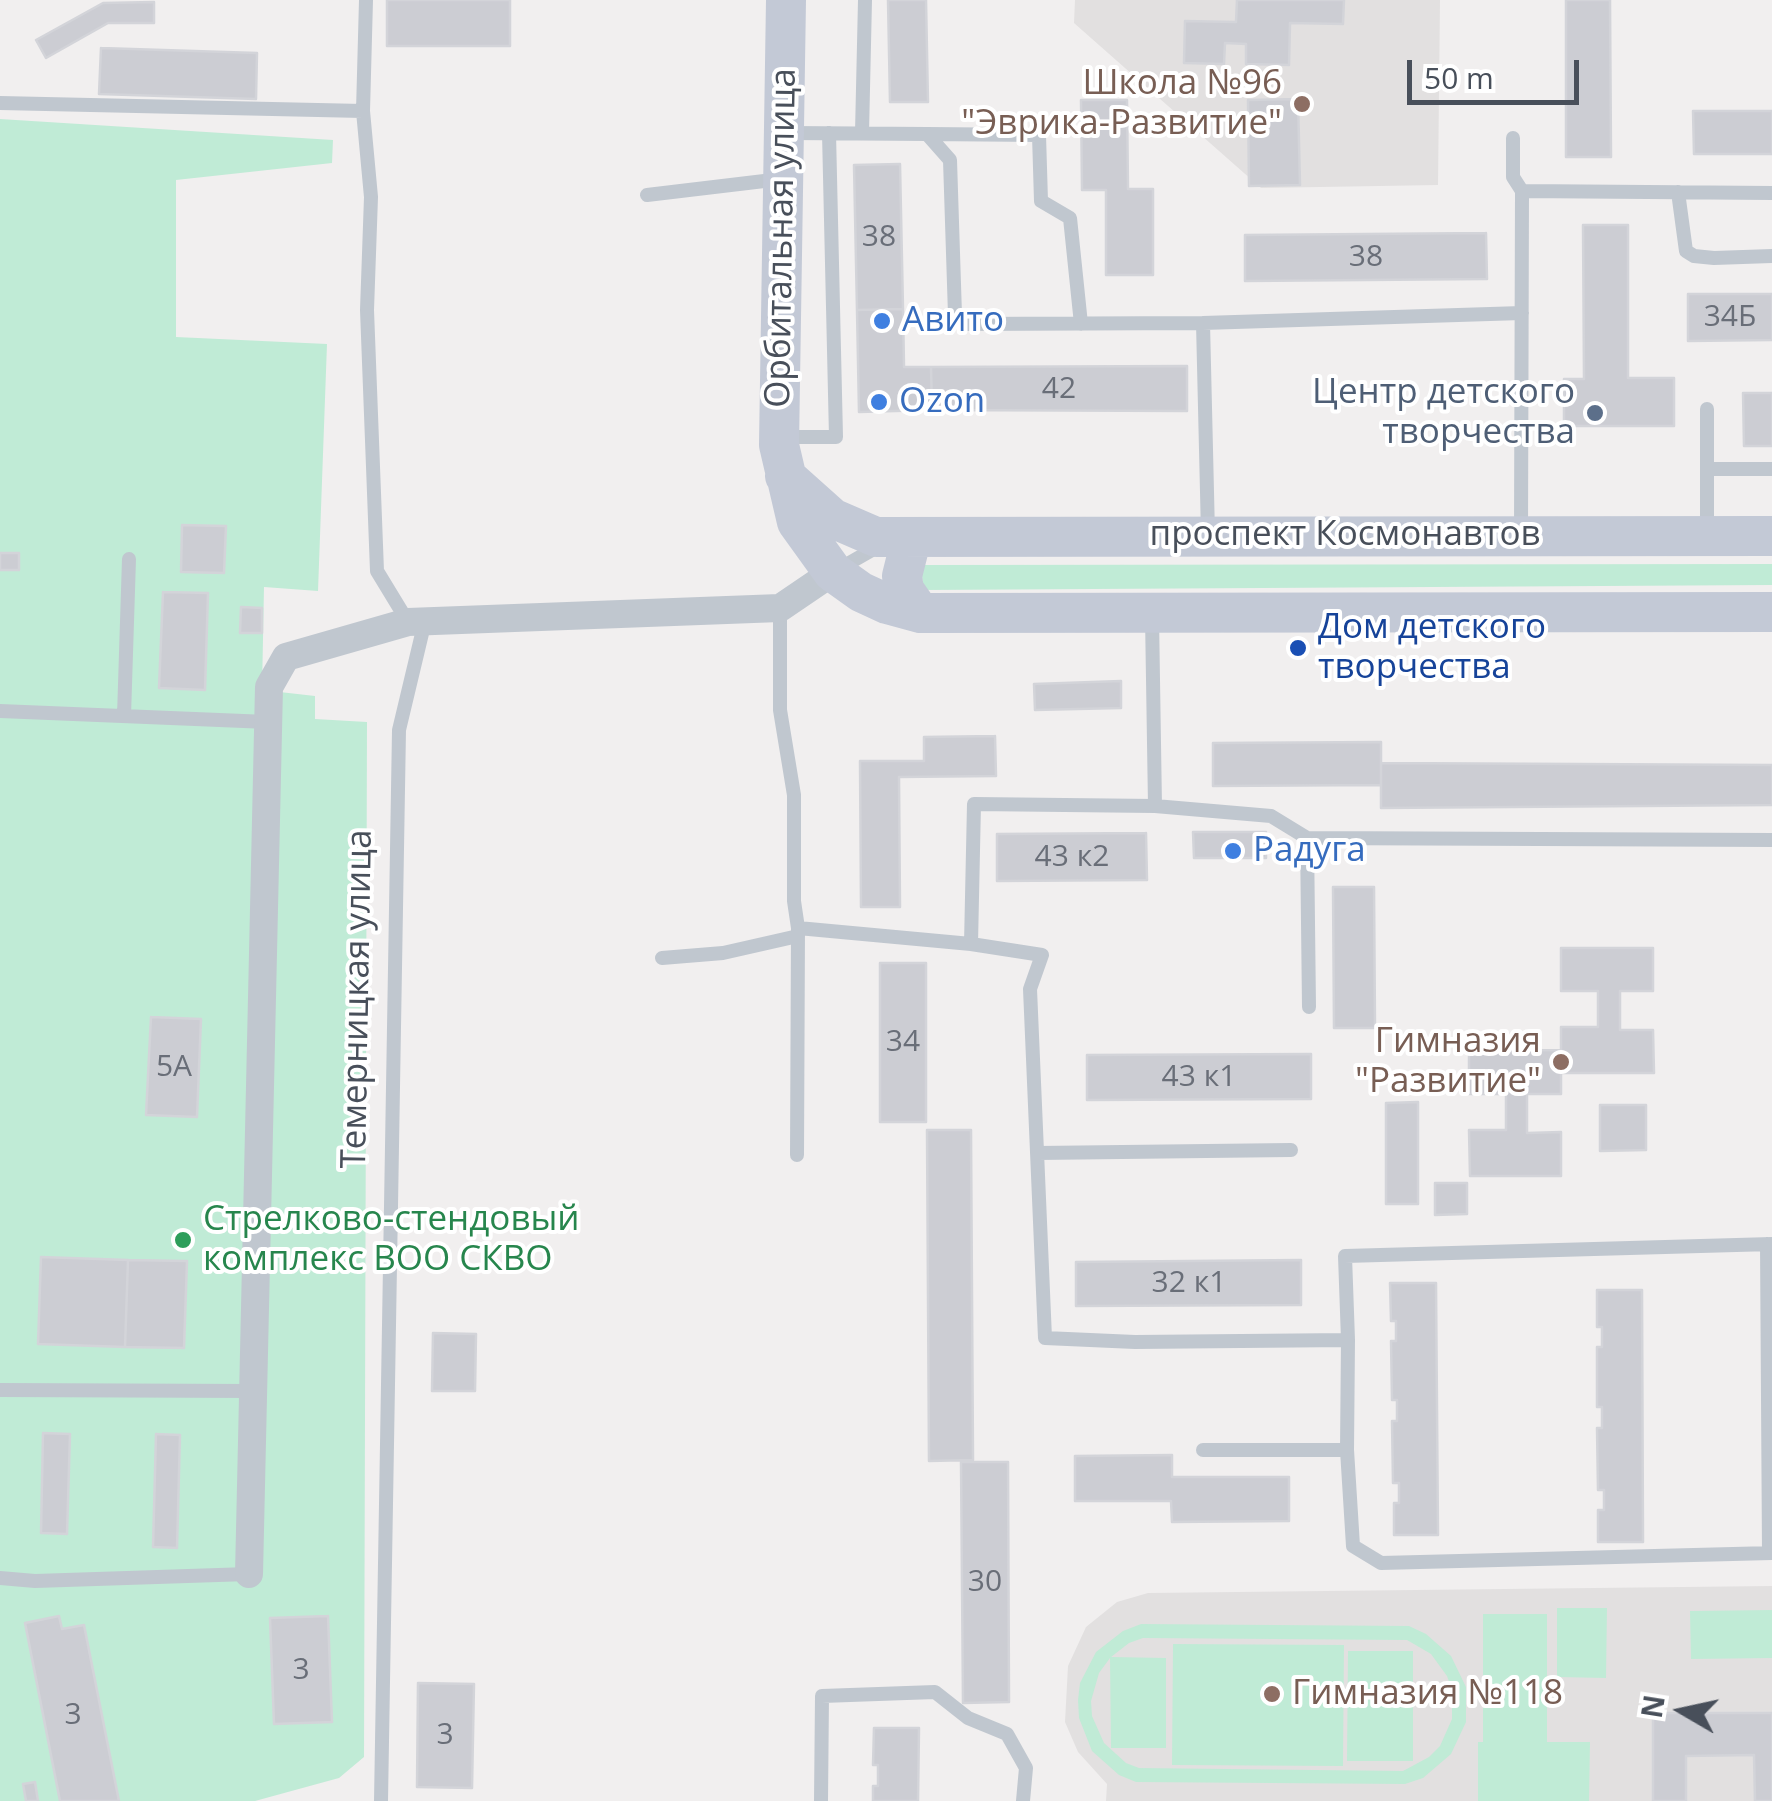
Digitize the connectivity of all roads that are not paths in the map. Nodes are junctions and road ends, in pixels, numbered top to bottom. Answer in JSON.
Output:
{"nodes":[{"id":1,"x":366,"y":0,"type":"edge"},
{"id":2,"x":786,"y":0,"type":"edge"},
{"id":3,"x":865,"y":0,"type":"edge"},
{"id":4,"x":0,"y":103,"type":"edge"},
{"id":5,"x":363,"y":111,"type":"junction"},
{"id":6,"x":783,"y":133,"type":"junction"},
{"id":7,"x":829,"y":133,"type":"junction"},
{"id":8,"x":862,"y":133,"type":"junction"},
{"id":9,"x":927,"y":134,"type":"junction"},
{"id":10,"x":1514,"y":138,"type":"dead end"},
{"id":11,"x":782,"y":178,"type":"junction"},
{"id":12,"x":1522,"y":191,"type":"junction"},
{"id":13,"x":1678,"y":192,"type":"junction"},
{"id":14,"x":1772,"y":193,"type":"edge"},
{"id":15,"x":647,"y":195,"type":"dead end"},
{"id":16,"x":1772,"y":256,"type":"edge"},
{"id":17,"x":1522,"y":313,"type":"junction"},
{"id":18,"x":1204,"y":323,"type":"junction"},
{"id":19,"x":1081,"y":324,"type":"junction"},
{"id":20,"x":1707,"y":409,"type":"dead end"},
{"id":21,"x":782,"y":456,"type":"junction"},
{"id":22,"x":1707,"y":469,"type":"junction"},
{"id":23,"x":1772,"y":469,"type":"edge"},
{"id":24,"x":1208,"y":534,"type":"junction"},
{"id":25,"x":1520,"y":535,"type":"junction"},
{"id":26,"x":1706,"y":536,"type":"junction"},
{"id":27,"x":1772,"y":536,"type":"edge"},
{"id":28,"x":906,"y":538,"type":"junction"},
{"id":29,"x":129,"y":559,"type":"dead end"},
{"id":30,"x":833,"y":572,"type":"junction"},
{"id":31,"x":780,"y":608,"type":"junction"},
{"id":32,"x":1772,"y":612,"type":"edge"},
{"id":33,"x":920,"y":613,"type":"junction"},
{"id":34,"x":1152,"y":615,"type":"junction"},
{"id":35,"x":416,"y":621,"type":"junction"},
{"id":36,"x":0,"y":712,"type":"edge"},
{"id":37,"x":124,"y":716,"type":"junction"},
{"id":38,"x":268,"y":722,"type":"junction"},
{"id":39,"x":1155,"y":806,"type":"junction"},
{"id":40,"x":1307,"y":838,"type":"junction"},
{"id":41,"x":1772,"y":840,"type":"edge"},
{"id":42,"x":798,"y":932,"type":"junction"},
{"id":43,"x":971,"y":944,"type":"junction"},
{"id":44,"x":662,"y":958,"type":"dead end"},
{"id":45,"x":1309,"y":1007,"type":"dead end"},
{"id":46,"x":1292,"y":1150,"type":"dead end"},
{"id":47,"x":1038,"y":1153,"type":"junction"},
{"id":48,"x":797,"y":1155,"type":"dead end"},
{"id":49,"x":1770,"y":1244,"type":"edge"},
{"id":50,"x":1348,"y":1340,"type":"junction"},
{"id":51,"x":0,"y":1390,"type":"edge"},
{"id":52,"x":254,"y":1391,"type":"junction"},
{"id":53,"x":1202,"y":1450,"type":"dead end"},
{"id":54,"x":1348,"y":1450,"type":"junction"},
{"id":55,"x":1771,"y":1552,"type":"edge"},
{"id":56,"x":249,"y":1574,"type":"joint"},
{"id":57,"x":0,"y":1578,"type":"edge"},
{"id":58,"x":381,"y":1801,"type":"edge"},
{"id":59,"x":821,"y":1801,"type":"edge"},
{"id":60,"x":1024,"y":1801,"type":"edge"}],
"edges":[{"from":1,"to":5,"type":"lane"},
{"from":2,"to":6,"type":"main road","name":"Орбитальная улица"},
{"from":3,"to":8,"type":"lane"},
{"from":4,"to":5,"type":"lane"},
{"from":5,"to":35,"type":"lane"},
{"from":6,"to":7,"type":"lane"},
{"from":6,"to":11,"type":"main road","name":"Орбитальная улица"},
{"from":7,"to":8,"type":"lane"},
{"from":7,"to":21,"type":"lane"},
{"from":8,"to":9,"type":"lane"},
{"from":9,"to":19,"type":"lane"},
{"from":9,"to":19,"type":"lane"},
{"from":10,"to":12,"type":"lane"},
{"from":11,"to":15,"type":"lane"},
{"from":11,"to":21,"type":"main road","name":"Орбитальная улица"},
{"from":12,"to":13,"type":"lane"},
{"from":12,"to":17,"type":"lane"},
{"from":13,"to":14,"type":"lane"},
{"from":13,"to":16,"type":"lane"},
{"from":17,"to":18,"type":"lane"},
{"from":17,"to":25,"type":"lane"},
{"from":18,"to":19,"type":"lane"},
{"from":18,"to":24,"type":"lane"},
{"from":20,"to":22,"type":"lane"},
{"from":21,"to":28,"type":"main road","name":"проспект Космонавтов"},
{"from":21,"to":30,"type":"main road"},
{"from":22,"to":23,"type":"lane"},
{"from":22,"to":26,"type":"lane"},
{"from":24,"to":25,"type":"main road","name":"проспект Космонавтов"},
{"from":24,"to":28,"type":"main road","name":"проспект Космонавтов"},
{"from":25,"to":26,"type":"main road","name":"проспект Космонавтов"},
{"from":26,"to":27,"type":"main road","name":"проспект Космонавтов"},
{"from":28,"to":30,"type":"lane"},
{"from":28,"to":33,"type":"main road"},
{"from":29,"to":37,"type":"lane"},
{"from":30,"to":31,"type":"street"},
{"from":30,"to":33,"type":"main road"},
{"from":31,"to":35,"type":"street"},
{"from":31,"to":42,"type":"lane"},
{"from":32,"to":34,"type":"main road"},
{"from":33,"to":34,"type":"main road"},
{"from":34,"to":39,"type":"lane"},
{"from":35,"to":38,"type":"street"},
{"from":35,"to":58,"type":"lane","name":"Темерницкая улица"},
{"from":36,"to":37,"type":"lane"},
{"from":37,"to":38,"type":"lane"},
{"from":38,"to":52,"type":"street"},
{"from":39,"to":40,"type":"lane"},
{"from":39,"to":43,"type":"lane"},
{"from":40,"to":41,"type":"lane"},
{"from":40,"to":45,"type":"lane"},
{"from":42,"to":43,"type":"lane"},
{"from":42,"to":44,"type":"lane"},
{"from":42,"to":48,"type":"lane"},
{"from":43,"to":47,"type":"lane"},
{"from":46,"to":47,"type":"lane"},
{"from":47,"to":50,"type":"lane"},
{"from":49,"to":50,"type":"lane"},
{"from":49,"to":55,"type":"lane"},
{"from":50,"to":54,"type":"lane"},
{"from":51,"to":52,"type":"lane"},
{"from":52,"to":56,"type":"street"},
{"from":53,"to":54,"type":"lane"},
{"from":54,"to":55,"type":"lane"},
{"from":56,"to":57,"type":"lane"},
{"from":59,"to":60,"type":"lane"}]}
